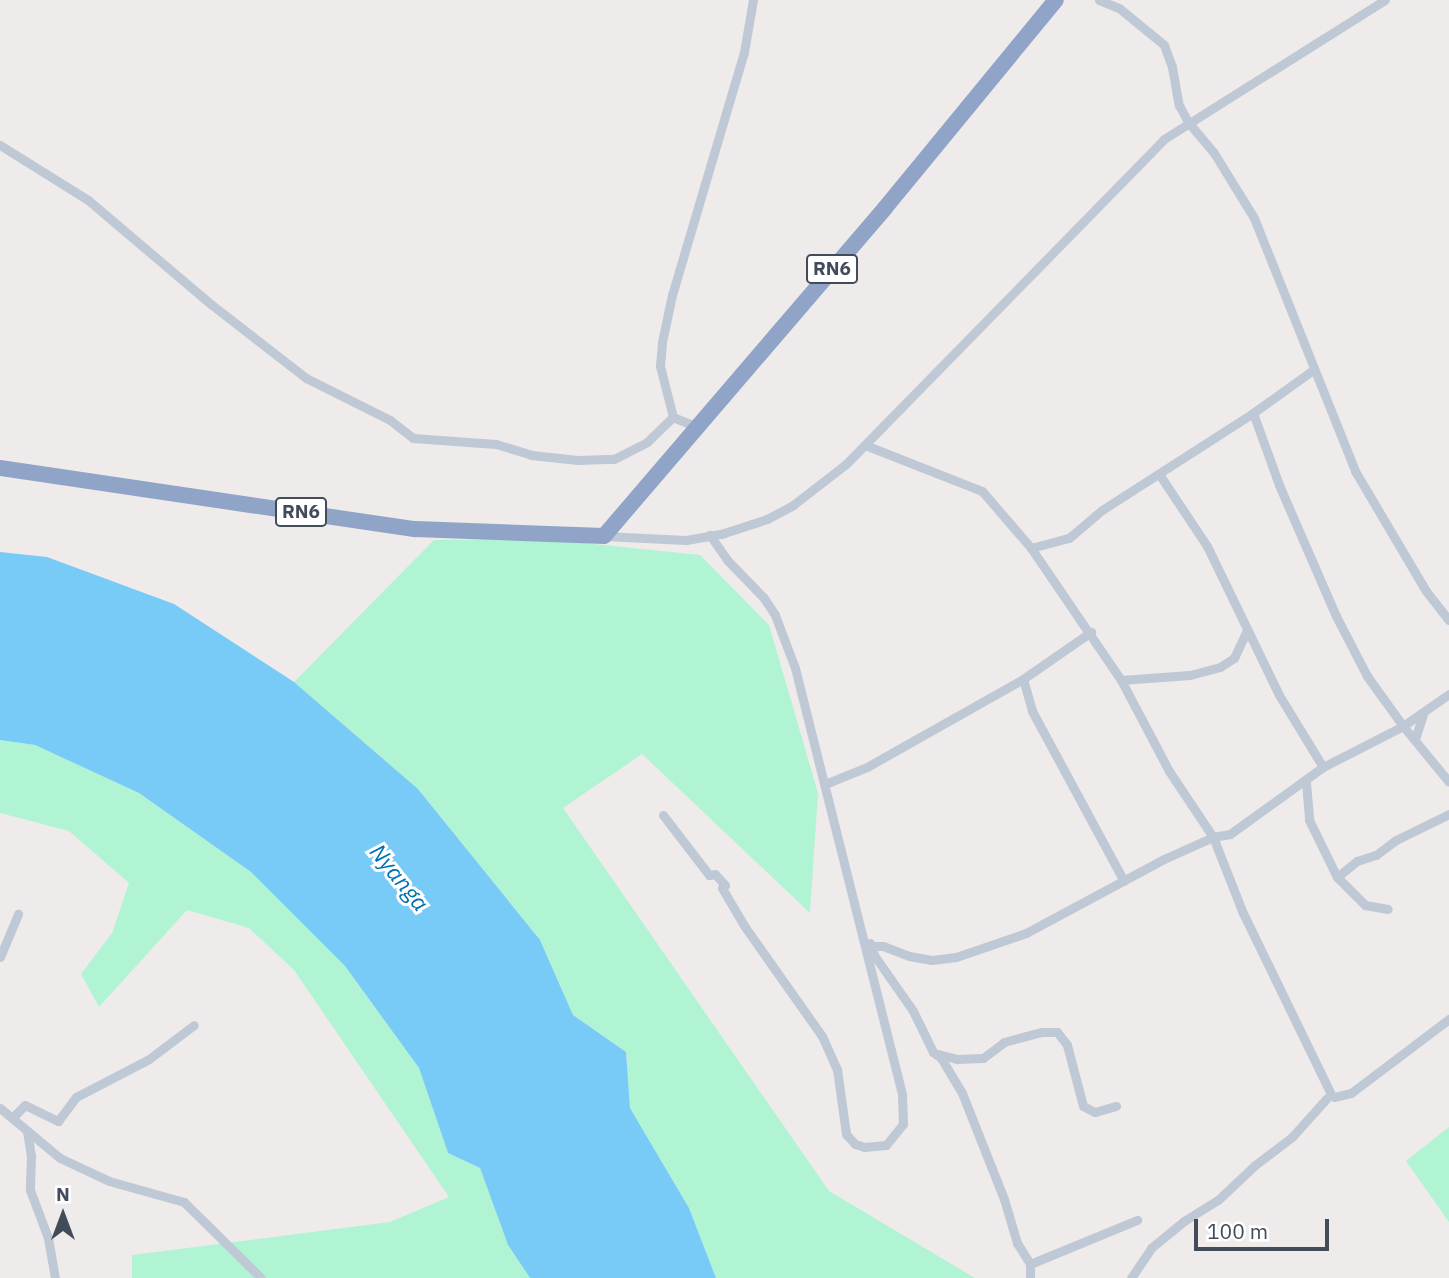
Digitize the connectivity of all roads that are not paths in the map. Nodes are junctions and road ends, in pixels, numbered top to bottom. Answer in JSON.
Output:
{"nodes":[{"id":1,"x":753,"y":0,"type":"edge"},
{"id":2,"x":1056,"y":0,"type":"edge"},
{"id":3,"x":1099,"y":0,"type":"edge"},
{"id":4,"x":1385,"y":0,"type":"edge"},
{"id":5,"x":1188,"y":122,"type":"junction"},
{"id":6,"x":0,"y":145,"type":"edge"},
{"id":7,"x":1313,"y":370,"type":"junction"},
{"id":8,"x":1253,"y":413,"type":"junction"},
{"id":9,"x":673,"y":417,"type":"junction"},
{"id":10,"x":695,"y":426,"type":"junction"},
{"id":11,"x":864,"y":445,"type":"junction"},
{"id":12,"x":0,"y":468,"type":"edge"},
{"id":13,"x":1159,"y":474,"type":"junction"},
{"id":14,"x":710,"y":535,"type":"junction"},
{"id":15,"x":604,"y":536,"type":"junction"},
{"id":16,"x":1031,"y":548,"type":"junction"},
{"id":17,"x":1449,"y":620,"type":"edge"},
{"id":18,"x":1247,"y":630,"type":"junction"},
{"id":19,"x":1091,"y":632,"type":"junction"},
{"id":20,"x":1023,"y":679,"type":"junction"},
{"id":21,"x":1121,"y":680,"type":"junction"},
{"id":22,"x":1449,"y":694,"type":"edge"},
{"id":23,"x":1423,"y":713,"type":"junction"},
{"id":24,"x":1403,"y":726,"type":"junction"},
{"id":25,"x":1415,"y":738,"type":"junction"},
{"id":26,"x":1323,"y":767,"type":"junction"},
{"id":27,"x":1449,"y":782,"type":"edge"},
{"id":28,"x":1306,"y":783,"type":"junction"},
{"id":29,"x":825,"y":785,"type":"junction"},
{"id":30,"x":1449,"y":814,"type":"edge"},
{"id":31,"x":663,"y":816,"type":"dead end"},
{"id":32,"x":1213,"y":837,"type":"junction"},
{"id":33,"x":1338,"y":877,"type":"junction"},
{"id":34,"x":1124,"y":881,"type":"junction"},
{"id":35,"x":1388,"y":909,"type":"dead end"},
{"id":36,"x":18,"y":914,"type":"dead end"},
{"id":37,"x":860,"y":931,"type":"junction"},
{"id":38,"x":872,"y":946,"type":"junction"},
{"id":39,"x":0,"y":957,"type":"edge"},
{"id":40,"x":1449,"y":1019,"type":"edge"},
{"id":41,"x":194,"y":1025,"type":"dead end"},
{"id":42,"x":933,"y":1052,"type":"junction"},
{"id":43,"x":1330,"y":1096,"type":"junction"},
{"id":44,"x":1116,"y":1106,"type":"dead end"},
{"id":45,"x":0,"y":1108,"type":"edge"},
{"id":46,"x":12,"y":1118,"type":"junction"},
{"id":47,"x":27,"y":1131,"type":"junction"},
{"id":48,"x":1137,"y":1220,"type":"dead end"},
{"id":49,"x":1030,"y":1264,"type":"junction"},
{"id":50,"x":55,"y":1278,"type":"edge"},
{"id":51,"x":261,"y":1278,"type":"edge"},
{"id":52,"x":1030,"y":1278,"type":"edge"},
{"id":53,"x":1131,"y":1278,"type":"edge"}],
"edges":[{"from":1,"to":9,"type":"street"},
{"from":2,"to":10,"type":"highway","number":"RN6"},
{"from":3,"to":5,"type":"street"},
{"from":4,"to":5,"type":"street"},
{"from":5,"to":7,"type":"street"},
{"from":5,"to":11,"type":"street"},
{"from":6,"to":9,"type":"street"},
{"from":7,"to":8,"type":"street"},
{"from":7,"to":17,"type":"street"},
{"from":8,"to":13,"type":"street"},
{"from":8,"to":24,"type":"street"},
{"from":9,"to":10,"type":"street"},
{"from":10,"to":15,"type":"highway","number":"RN6"},
{"from":11,"to":14,"type":"street"},
{"from":11,"to":16,"type":"street"},
{"from":12,"to":15,"type":"highway","number":"RN6"},
{"from":13,"to":16,"type":"street"},
{"from":13,"to":18,"type":"street"},
{"from":14,"to":15,"type":"street"},
{"from":14,"to":29,"type":"street"},
{"from":16,"to":19,"type":"street"},
{"from":18,"to":21,"type":"street"},
{"from":18,"to":26,"type":"street"},
{"from":19,"to":20,"type":"street"},
{"from":19,"to":21,"type":"street"},
{"from":20,"to":29,"type":"street"},
{"from":20,"to":34,"type":"street"},
{"from":21,"to":32,"type":"street"},
{"from":22,"to":23,"type":"street"},
{"from":23,"to":24,"type":"street"},
{"from":23,"to":25,"type":"street"},
{"from":24,"to":25,"type":"street"},
{"from":24,"to":26,"type":"street"},
{"from":25,"to":27,"type":"street"},
{"from":26,"to":28,"type":"street"},
{"from":28,"to":32,"type":"street"},
{"from":28,"to":33,"type":"street"},
{"from":29,"to":37,"type":"street"},
{"from":30,"to":33,"type":"street"},
{"from":31,"to":37,"type":"street"},
{"from":32,"to":34,"type":"street"},
{"from":32,"to":43,"type":"street"},
{"from":33,"to":35,"type":"street"},
{"from":34,"to":38,"type":"street"},
{"from":36,"to":39,"type":"street"},
{"from":37,"to":38,"type":"street"},
{"from":38,"to":42,"type":"street"},
{"from":40,"to":43,"type":"street"},
{"from":41,"to":46,"type":"street"},
{"from":42,"to":44,"type":"street"},
{"from":42,"to":49,"type":"street"},
{"from":43,"to":53,"type":"street"},
{"from":45,"to":46,"type":"street"},
{"from":46,"to":47,"type":"street"},
{"from":47,"to":50,"type":"street"},
{"from":47,"to":51,"type":"street"},
{"from":48,"to":49,"type":"street"},
{"from":49,"to":52,"type":"street"}]}
